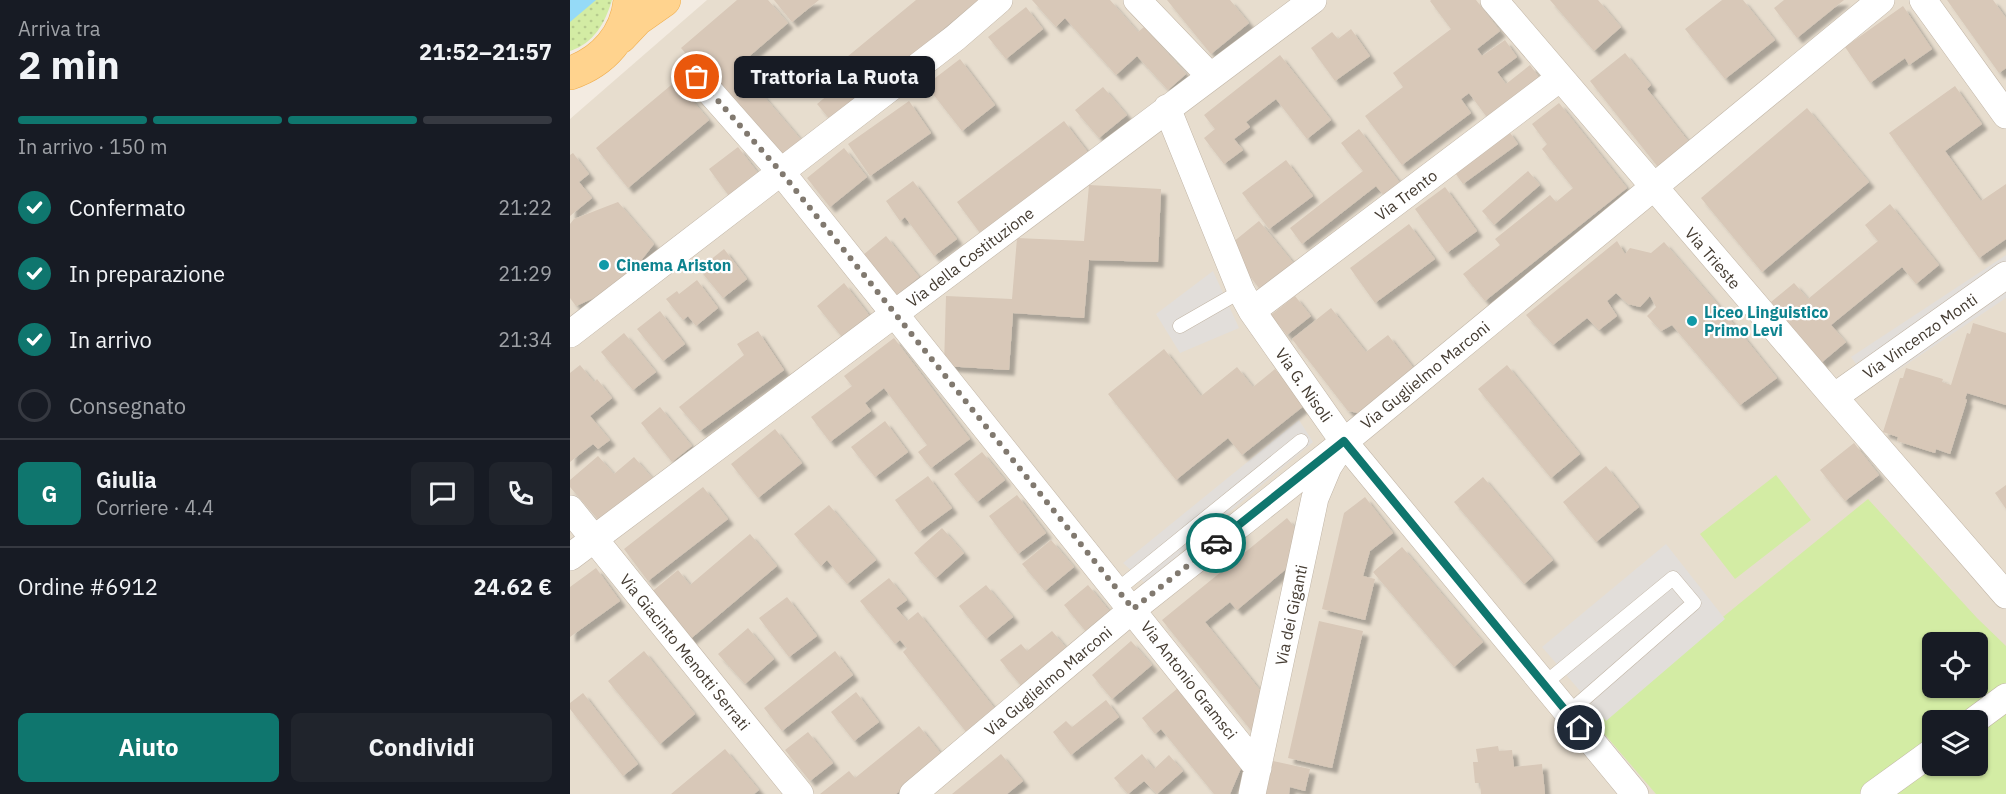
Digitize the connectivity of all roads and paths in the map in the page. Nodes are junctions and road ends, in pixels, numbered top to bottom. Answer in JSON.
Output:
{"nodes":[{"id":1,"x":630,"y":0,"type":"edge"},
{"id":2,"x":664,"y":0,"type":"edge"},
{"id":3,"x":999,"y":0,"type":"edge"},
{"id":4,"x":1137,"y":0,"type":"edge"},
{"id":5,"x":1313,"y":0,"type":"edge"},
{"id":6,"x":1494,"y":0,"type":"edge"},
{"id":7,"x":1881,"y":0,"type":"edge"},
{"id":8,"x":1923,"y":0,"type":"edge"},
{"id":9,"x":612,"y":45,"type":"junction"},
{"id":10,"x":570,"y":73,"type":"edge"},
{"id":11,"x":1210,"y":76,"type":"junction"},
{"id":12,"x":697,"y":77,"type":"dead end"},
{"id":13,"x":1560,"y":78,"type":"junction"},
{"id":14,"x":1167,"y":108,"type":"junction"},
{"id":15,"x":2006,"y":116,"type":"edge"},
{"id":16,"x":781,"y":172,"type":"junction"},
{"id":17,"x":1653,"y":188,"type":"junction"},
{"id":18,"x":2006,"y":275,"type":"edge"},
{"id":19,"x":1246,"y":301,"type":"junction"},
{"id":20,"x":894,"y":314,"type":"junction"},
{"id":21,"x":1180,"y":327,"type":"dead end"},
{"id":22,"x":570,"y":334,"type":"edge"},
{"id":23,"x":1834,"y":398,"type":"junction"},
{"id":24,"x":1301,"y":441,"type":"dead end"},
{"id":25,"x":1344,"y":441,"type":"junction"},
{"id":26,"x":1284,"y":472,"type":"junction"},
{"id":27,"x":570,"y":508,"type":"edge"},
{"id":28,"x":593,"y":538,"type":"junction"},
{"id":29,"x":570,"y":557,"type":"edge"},
{"id":30,"x":2006,"y":595,"type":"edge"},
{"id":31,"x":1125,"y":599,"type":"junction"},
{"id":32,"x":1544,"y":684,"type":"junction"},
{"id":33,"x":2006,"y":697,"type":"edge"},
{"id":34,"x":1988,"y":710,"type":"edge"},
{"id":35,"x":1568,"y":713,"type":"junction"},
{"id":36,"x":1922,"y":759,"type":"edge"},
{"id":37,"x":1258,"y":768,"type":"junction"},
{"id":38,"x":800,"y":794,"type":"edge"},
{"id":39,"x":913,"y":794,"type":"edge"},
{"id":40,"x":1252,"y":794,"type":"edge"},
{"id":41,"x":1635,"y":794,"type":"edge"},
{"id":42,"x":1874,"y":794,"type":"edge"}],
"edges":[{"from":1,"to":9,"type":"main road"},
{"from":2,"to":9,"type":"main road"},
{"from":3,"to":16,"type":"street"},
{"from":4,"to":11,"type":"street"},
{"from":5,"to":11,"type":"street","name":"Via della Costituzione"},
{"from":6,"to":13,"type":"street","name":"Via Trieste"},
{"from":7,"to":17,"type":"street","name":"Via Guglielmo Marconi"},
{"from":8,"to":15,"type":"street"},
{"from":9,"to":10,"type":"main road"},
{"from":11,"to":14,"type":"street","name":"Via della Costituzione"},
{"from":12,"to":16,"type":"street","name":"Via Antonio Gramsci"},
{"from":13,"to":17,"type":"street","name":"Via Trieste"},
{"from":13,"to":19,"type":"street","name":"Via Trento"},
{"from":14,"to":19,"type":"street","name":"Via G. Nisoli"},
{"from":14,"to":20,"type":"street","name":"Via della Costituzione"},
{"from":16,"to":20,"type":"street","name":"Via Antonio Gramsci"},
{"from":16,"to":22,"type":"street"},
{"from":17,"to":23,"type":"street","name":"Via Trieste"},
{"from":17,"to":25,"type":"street","name":"Via Guglielmo Marconi"},
{"from":18,"to":23,"type":"street","name":"Via Vincenzo Monti"},
{"from":19,"to":21,"type":"lane"},
{"from":19,"to":25,"type":"street","name":"Via G. Nisoli"},
{"from":20,"to":28,"type":"street","name":"Via della Costituzione"},
{"from":20,"to":31,"type":"street","name":"Via Antonio Gramsci"},
{"from":23,"to":30,"type":"street","name":"Via Trieste"},
{"from":24,"to":26,"type":"lane"},
{"from":25,"to":26,"type":"street","name":"Via Guglielmo Marconi"},
{"from":25,"to":32,"type":"street","name":"Via G. Nisoli"},
{"from":25,"to":37,"type":"street","name":"Via dei Giganti"},
{"from":26,"to":31,"type":"street","name":"Via Guglielmo Marconi"},
{"from":27,"to":28,"type":"street","name":"Via Giacinto Menotti Serrati"},
{"from":28,"to":29,"type":"street","name":"Via della Costituzione"},
{"from":28,"to":38,"type":"street","name":"Via Giacinto Menotti Serrati"},
{"from":31,"to":37,"type":"street","name":"Via Antonio Gramsci"},
{"from":31,"to":39,"type":"street","name":"Via Guglielmo Marconi"},
{"from":32,"to":35,"type":"street","name":"Via G. Nisoli"},
{"from":32,"to":35,"type":"lane"},
{"from":33,"to":34,"type":"street"},
{"from":35,"to":41,"type":"street","name":"Via G. Nisoli"},
{"from":36,"to":42,"type":"street"},
{"from":37,"to":40,"type":"street","name":"Via dei Giganti"}]}
